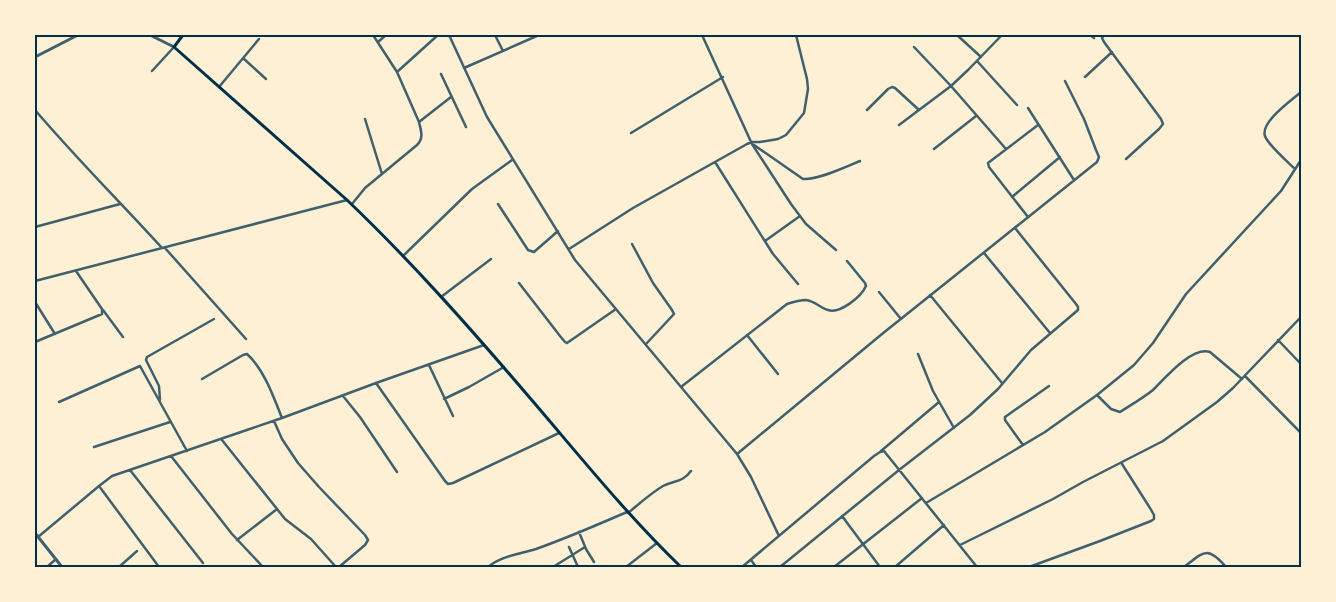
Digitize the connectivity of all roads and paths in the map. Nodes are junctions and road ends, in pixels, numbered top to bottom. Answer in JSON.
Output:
{"nodes":[{"id":1,"x":78,"y":35,"type":"edge"},
{"id":2,"x":150,"y":35,"type":"edge"},
{"id":3,"x":183,"y":35,"type":"edge"},
{"id":4,"x":373,"y":35,"type":"edge"},
{"id":5,"x":386,"y":35,"type":"edge"},
{"id":6,"x":438,"y":35,"type":"edge"},
{"id":7,"x":449,"y":35,"type":"edge"},
{"id":8,"x":495,"y":35,"type":"edge"},
{"id":9,"x":539,"y":35,"type":"edge"},
{"id":10,"x":702,"y":35,"type":"edge"},
{"id":11,"x":796,"y":35,"type":"edge"},
{"id":12,"x":957,"y":35,"type":"edge"},
{"id":13,"x":1002,"y":35,"type":"edge"},
{"id":14,"x":1090,"y":35,"type":"edge"},
{"id":15,"x":1104,"y":35,"type":"edge"},
{"id":16,"x":1094,"y":38,"type":"dead end"},
{"id":17,"x":259,"y":39,"type":"dead end"},
{"id":18,"x":378,"y":42,"type":"junction"},
{"id":19,"x":174,"y":47,"type":"junction"},
{"id":20,"x":914,"y":47,"type":"dead end"},
{"id":21,"x":503,"y":51,"type":"junction"},
{"id":22,"x":1112,"y":52,"type":"junction"},
{"id":23,"x":981,"y":57,"type":"junction"},
{"id":24,"x":35,"y":58,"type":"edge"},
{"id":25,"x":243,"y":58,"type":"junction"},
{"id":26,"x":977,"y":61,"type":"junction"},
{"id":27,"x":464,"y":68,"type":"junction"},
{"id":28,"x":152,"y":71,"type":"dead end"},
{"id":29,"x":397,"y":72,"type":"junction"},
{"id":30,"x":441,"y":74,"type":"dead end"},
{"id":31,"x":722,"y":77,"type":"junction"},
{"id":32,"x":1085,"y":77,"type":"dead end"},
{"id":33,"x":266,"y":79,"type":"dead end"},
{"id":34,"x":1065,"y":81,"type":"dead end"},
{"id":35,"x":951,"y":86,"type":"junction"},
{"id":36,"x":219,"y":87,"type":"junction"},
{"id":37,"x":1301,"y":93,"type":"edge"},
{"id":38,"x":451,"y":97,"type":"junction"},
{"id":39,"x":1017,"y":105,"type":"dead end"},
{"id":40,"x":1028,"y":108,"type":"dead end"},
{"id":41,"x":35,"y":110,"type":"edge"},
{"id":42,"x":867,"y":110,"type":"dead end"},
{"id":43,"x":919,"y":110,"type":"junction"},
{"id":44,"x":977,"y":115,"type":"junction"},
{"id":45,"x":365,"y":119,"type":"dead end"},
{"id":46,"x":419,"y":122,"type":"junction"},
{"id":47,"x":899,"y":125,"type":"dead end"},
{"id":48,"x":1038,"y":125,"type":"junction"},
{"id":49,"x":466,"y":127,"type":"dead end"},
{"id":50,"x":631,"y":133,"type":"dead end"},
{"id":51,"x":752,"y":143,"type":"junction"},
{"id":52,"x":934,"y":148,"type":"dead end"},
{"id":53,"x":1006,"y":149,"type":"junction"},
{"id":54,"x":1060,"y":157,"type":"junction"},
{"id":55,"x":1126,"y":159,"type":"dead end"},
{"id":56,"x":513,"y":160,"type":"junction"},
{"id":57,"x":1301,"y":160,"type":"edge"},
{"id":58,"x":860,"y":161,"type":"dead end"},
{"id":59,"x":715,"y":162,"type":"junction"},
{"id":60,"x":1295,"y":169,"type":"junction"},
{"id":61,"x":382,"y":174,"type":"junction"},
{"id":62,"x":1074,"y":180,"type":"junction"},
{"id":63,"x":1012,"y":197,"type":"junction"},
{"id":64,"x":348,"y":200,"type":"junction"},
{"id":65,"x":121,"y":204,"type":"junction"},
{"id":66,"x":352,"y":204,"type":"junction"},
{"id":67,"x":498,"y":204,"type":"dead end"},
{"id":68,"x":800,"y":216,"type":"junction"},
{"id":69,"x":1028,"y":217,"type":"junction"},
{"id":70,"x":35,"y":227,"type":"edge"},
{"id":71,"x":1015,"y":228,"type":"junction"},
{"id":72,"x":558,"y":231,"type":"junction"},
{"id":73,"x":765,"y":241,"type":"junction"},
{"id":74,"x":632,"y":244,"type":"dead end"},
{"id":75,"x":164,"y":248,"type":"junction"},
{"id":76,"x":568,"y":249,"type":"junction"},
{"id":77,"x":836,"y":250,"type":"dead end"},
{"id":78,"x":984,"y":253,"type":"junction"},
{"id":79,"x":403,"y":256,"type":"junction"},
{"id":80,"x":492,"y":259,"type":"dead end"},
{"id":81,"x":847,"y":261,"type":"dead end"},
{"id":82,"x":76,"y":271,"type":"junction"},
{"id":83,"x":35,"y":281,"type":"edge"},
{"id":84,"x":519,"y":283,"type":"dead end"},
{"id":85,"x":798,"y":284,"type":"dead end"},
{"id":86,"x":879,"y":292,"type":"dead end"},
{"id":87,"x":930,"y":295,"type":"junction"},
{"id":88,"x":442,"y":297,"type":"junction"},
{"id":89,"x":35,"y":302,"type":"edge"},
{"id":90,"x":102,"y":309,"type":"junction"},
{"id":91,"x":616,"y":309,"type":"junction"},
{"id":92,"x":1301,"y":317,"type":"edge"},
{"id":93,"x":214,"y":319,"type":"dead end"},
{"id":94,"x":901,"y":319,"type":"junction"},
{"id":95,"x":1050,"y":333,"type":"junction"},
{"id":96,"x":55,"y":334,"type":"junction"},
{"id":97,"x":747,"y":335,"type":"junction"},
{"id":98,"x":123,"y":337,"type":"dead end"},
{"id":99,"x":246,"y":339,"type":"dead end"},
{"id":100,"x":1278,"y":340,"type":"junction"},
{"id":101,"x":35,"y":342,"type":"edge"},
{"id":102,"x":484,"y":345,"type":"junction"},
{"id":103,"x":646,"y":345,"type":"junction"},
{"id":104,"x":918,"y":354,"type":"dead end"},
{"id":105,"x":429,"y":364,"type":"junction"},
{"id":106,"x":1301,"y":364,"type":"edge"},
{"id":107,"x":504,"y":367,"type":"junction"},
{"id":108,"x":778,"y":374,"type":"dead end"},
{"id":109,"x":1245,"y":376,"type":"junction"},
{"id":110,"x":202,"y":379,"type":"dead end"},
{"id":111,"x":1242,"y":379,"type":"junction"},
{"id":112,"x":376,"y":383,"type":"junction"},
{"id":113,"x":1002,"y":383,"type":"junction"},
{"id":114,"x":1049,"y":386,"type":"dead end"},
{"id":115,"x":681,"y":387,"type":"junction"},
{"id":116,"x":1098,"y":395,"type":"junction"},
{"id":117,"x":342,"y":396,"type":"junction"},
{"id":118,"x":444,"y":398,"type":"junction"},
{"id":119,"x":160,"y":401,"type":"junction"},
{"id":120,"x":59,"y":402,"type":"dead end"},
{"id":121,"x":939,"y":402,"type":"junction"},
{"id":122,"x":453,"y":416,"type":"dead end"},
{"id":123,"x":282,"y":418,"type":"junction"},
{"id":124,"x":274,"y":421,"type":"junction"},
{"id":125,"x":171,"y":422,"type":"junction"},
{"id":126,"x":954,"y":428,"type":"junction"},
{"id":127,"x":560,"y":433,"type":"junction"},
{"id":128,"x":1301,"y":433,"type":"edge"},
{"id":129,"x":222,"y":440,"type":"junction"},
{"id":130,"x":1023,"y":445,"type":"junction"},
{"id":131,"x":94,"y":447,"type":"dead end"},
{"id":132,"x":187,"y":451,"type":"junction"},
{"id":133,"x":880,"y":452,"type":"junction"},
{"id":134,"x":737,"y":454,"type":"junction"},
{"id":135,"x":171,"y":456,"type":"junction"},
{"id":136,"x":1121,"y":463,"type":"junction"},
{"id":137,"x":130,"y":470,"type":"junction"},
{"id":138,"x":899,"y":470,"type":"junction"},
{"id":139,"x":691,"y":471,"type":"dead end"},
{"id":140,"x":397,"y":472,"type":"dead end"},
{"id":141,"x":98,"y":486,"type":"junction"},
{"id":142,"x":922,"y":498,"type":"junction"},
{"id":143,"x":926,"y":503,"type":"junction"},
{"id":144,"x":277,"y":509,"type":"junction"},
{"id":145,"x":628,"y":513,"type":"junction"},
{"id":146,"x":842,"y":516,"type":"junction"},
{"id":147,"x":944,"y":525,"type":"junction"},
{"id":148,"x":579,"y":532,"type":"junction"},
{"id":149,"x":36,"y":535,"type":"edge"},
{"id":150,"x":779,"y":536,"type":"junction"},
{"id":151,"x":237,"y":540,"type":"junction"},
{"id":152,"x":657,"y":544,"type":"junction"},
{"id":153,"x":863,"y":545,"type":"junction"},
{"id":154,"x":960,"y":545,"type":"junction"},
{"id":155,"x":569,"y":547,"type":"dead end"},
{"id":156,"x":585,"y":547,"type":"junction"},
{"id":157,"x":137,"y":551,"type":"dead end"},
{"id":158,"x":572,"y":555,"type":"junction"},
{"id":159,"x":56,"y":559,"type":"junction"},
{"id":160,"x":751,"y":560,"type":"junction"},
{"id":161,"x":594,"y":562,"type":"dead end"},
{"id":162,"x":203,"y":563,"type":"dead end"},
{"id":163,"x":343,"y":564,"type":"junction"},
{"id":164,"x":47,"y":567,"type":"edge"},
{"id":165,"x":62,"y":567,"type":"edge"},
{"id":166,"x":118,"y":567,"type":"edge"},
{"id":167,"x":159,"y":567,"type":"edge"},
{"id":168,"x":263,"y":567,"type":"edge"},
{"id":169,"x":338,"y":567,"type":"edge"},
{"id":170,"x":346,"y":567,"type":"edge"},
{"id":171,"x":488,"y":567,"type":"edge"},
{"id":172,"x":553,"y":567,"type":"edge"},
{"id":173,"x":578,"y":567,"type":"edge"},
{"id":174,"x":626,"y":567,"type":"edge"},
{"id":175,"x":681,"y":567,"type":"edge"},
{"id":176,"x":742,"y":567,"type":"edge"},
{"id":177,"x":756,"y":567,"type":"edge"},
{"id":178,"x":780,"y":567,"type":"edge"},
{"id":179,"x":834,"y":567,"type":"edge"},
{"id":180,"x":880,"y":567,"type":"edge"},
{"id":181,"x":895,"y":567,"type":"edge"},
{"id":182,"x":977,"y":567,"type":"edge"},
{"id":183,"x":1029,"y":567,"type":"edge"},
{"id":184,"x":1184,"y":567,"type":"edge"},
{"id":185,"x":1226,"y":567,"type":"edge"}],
"edges":[{"from":1,"to":24,"type":"street"},
{"from":2,"to":19,"type":"street"},
{"from":3,"to":19,"type":"main road"},
{"from":4,"to":18,"type":"street"},
{"from":5,"to":18,"type":"street"},
{"from":6,"to":29,"type":"street"},
{"from":7,"to":27,"type":"street"},
{"from":8,"to":21,"type":"street"},
{"from":9,"to":21,"type":"street"},
{"from":10,"to":31,"type":"street"},
{"from":11,"to":51,"type":"street"},
{"from":12,"to":23,"type":"street"},
{"from":13,"to":23,"type":"street"},
{"from":14,"to":16,"type":"street"},
{"from":15,"to":22,"type":"street"},
{"from":17,"to":25,"type":"street"},
{"from":18,"to":29,"type":"street"},
{"from":19,"to":28,"type":"street"},
{"from":19,"to":36,"type":"main road"},
{"from":20,"to":35,"type":"street"},
{"from":21,"to":27,"type":"street"},
{"from":22,"to":32,"type":"street"},
{"from":22,"to":55,"type":"street"},
{"from":23,"to":26,"type":"street"},
{"from":25,"to":33,"type":"street"},
{"from":25,"to":36,"type":"street"},
{"from":26,"to":35,"type":"street"},
{"from":26,"to":39,"type":"street"},
{"from":27,"to":56,"type":"street"},
{"from":29,"to":46,"type":"street"},
{"from":30,"to":38,"type":"street"},
{"from":31,"to":50,"type":"street"},
{"from":31,"to":51,"type":"street"},
{"from":34,"to":62,"type":"street"},
{"from":35,"to":43,"type":"street"},
{"from":35,"to":44,"type":"street"},
{"from":36,"to":64,"type":"main road"},
{"from":37,"to":60,"type":"street"},
{"from":38,"to":46,"type":"street"},
{"from":38,"to":49,"type":"street"},
{"from":40,"to":48,"type":"street"},
{"from":41,"to":65,"type":"street"},
{"from":42,"to":43,"type":"street"},
{"from":43,"to":47,"type":"street"},
{"from":44,"to":52,"type":"street"},
{"from":44,"to":53,"type":"street"},
{"from":45,"to":61,"type":"street"},
{"from":46,"to":61,"type":"street"},
{"from":48,"to":53,"type":"street"},
{"from":48,"to":54,"type":"street"},
{"from":51,"to":58,"type":"street"},
{"from":51,"to":59,"type":"street"},
{"from":51,"to":68,"type":"street"},
{"from":53,"to":63,"type":"street"},
{"from":54,"to":62,"type":"street"},
{"from":54,"to":63,"type":"street"},
{"from":56,"to":72,"type":"street"},
{"from":56,"to":79,"type":"street"},
{"from":57,"to":60,"type":"street"},
{"from":59,"to":73,"type":"street"},
{"from":59,"to":76,"type":"street"},
{"from":60,"to":116,"type":"street"},
{"from":61,"to":66,"type":"street"},
{"from":62,"to":69,"type":"street"},
{"from":63,"to":69,"type":"street"},
{"from":64,"to":66,"type":"main road"},
{"from":64,"to":75,"type":"street"},
{"from":65,"to":70,"type":"street"},
{"from":65,"to":75,"type":"street"},
{"from":66,"to":79,"type":"main road"},
{"from":67,"to":72,"type":"street"},
{"from":68,"to":73,"type":"street"},
{"from":68,"to":77,"type":"street"},
{"from":69,"to":71,"type":"street"},
{"from":71,"to":78,"type":"street"},
{"from":71,"to":95,"type":"street"},
{"from":72,"to":76,"type":"street"},
{"from":73,"to":85,"type":"street"},
{"from":74,"to":103,"type":"street"},
{"from":75,"to":82,"type":"street"},
{"from":75,"to":99,"type":"street"},
{"from":76,"to":91,"type":"street"},
{"from":78,"to":87,"type":"street"},
{"from":78,"to":95,"type":"street"},
{"from":79,"to":88,"type":"main road"},
{"from":80,"to":88,"type":"street"},
{"from":81,"to":97,"type":"street"},
{"from":82,"to":83,"type":"street"},
{"from":82,"to":90,"type":"street"},
{"from":84,"to":91,"type":"street"},
{"from":86,"to":94,"type":"street"},
{"from":87,"to":94,"type":"street"},
{"from":87,"to":113,"type":"street"},
{"from":88,"to":102,"type":"main road"},
{"from":89,"to":96,"type":"street"},
{"from":90,"to":96,"type":"street"},
{"from":90,"to":98,"type":"street"},
{"from":91,"to":103,"type":"street"},
{"from":92,"to":100,"type":"street"},
{"from":93,"to":119,"type":"street"},
{"from":94,"to":134,"type":"street"},
{"from":95,"to":113,"type":"street"},
{"from":96,"to":101,"type":"street"},
{"from":97,"to":108,"type":"street"},
{"from":97,"to":115,"type":"street"},
{"from":100,"to":106,"type":"street"},
{"from":100,"to":109,"type":"street"},
{"from":102,"to":105,"type":"street"},
{"from":102,"to":107,"type":"main road"},
{"from":103,"to":115,"type":"street"},
{"from":104,"to":121,"type":"street"},
{"from":105,"to":112,"type":"street"},
{"from":105,"to":118,"type":"street"},
{"from":107,"to":118,"type":"street"},
{"from":107,"to":127,"type":"main road"},
{"from":109,"to":111,"type":"street"},
{"from":109,"to":128,"type":"street"},
{"from":110,"to":123,"type":"street"},
{"from":111,"to":116,"type":"street"},
{"from":111,"to":136,"type":"street"},
{"from":112,"to":117,"type":"street"},
{"from":112,"to":127,"type":"street"},
{"from":113,"to":126,"type":"street"},
{"from":114,"to":130,"type":"street"},
{"from":115,"to":134,"type":"street"},
{"from":116,"to":130,"type":"street"},
{"from":117,"to":123,"type":"street"},
{"from":117,"to":140,"type":"street"},
{"from":118,"to":122,"type":"street"},
{"from":119,"to":120,"type":"street"},
{"from":119,"to":125,"type":"street"},
{"from":121,"to":126,"type":"street"},
{"from":121,"to":133,"type":"street"},
{"from":123,"to":124,"type":"street"},
{"from":124,"to":129,"type":"street"},
{"from":124,"to":163,"type":"street"},
{"from":125,"to":131,"type":"street"},
{"from":125,"to":132,"type":"street"},
{"from":126,"to":138,"type":"street"},
{"from":127,"to":145,"type":"main road"},
{"from":129,"to":132,"type":"street"},
{"from":129,"to":144,"type":"street"},
{"from":130,"to":143,"type":"street"},
{"from":132,"to":135,"type":"street"},
{"from":133,"to":138,"type":"street"},
{"from":133,"to":150,"type":"street"},
{"from":134,"to":150,"type":"street"},
{"from":135,"to":137,"type":"street"},
{"from":135,"to":151,"type":"street"},
{"from":136,"to":154,"type":"street"},
{"from":136,"to":183,"type":"street"},
{"from":137,"to":141,"type":"street"},
{"from":137,"to":162,"type":"street"},
{"from":138,"to":142,"type":"street"},
{"from":138,"to":146,"type":"street"},
{"from":139,"to":145,"type":"street"},
{"from":141,"to":149,"type":"street"},
{"from":141,"to":167,"type":"street"},
{"from":142,"to":143,"type":"street"},
{"from":142,"to":153,"type":"street"},
{"from":143,"to":147,"type":"street"},
{"from":144,"to":151,"type":"street"},
{"from":144,"to":169,"type":"street"},
{"from":145,"to":148,"type":"street"},
{"from":145,"to":152,"type":"main road"},
{"from":146,"to":153,"type":"street"},
{"from":146,"to":178,"type":"street"},
{"from":147,"to":154,"type":"street"},
{"from":147,"to":181,"type":"street"},
{"from":148,"to":156,"type":"street"},
{"from":148,"to":171,"type":"street"},
{"from":149,"to":159,"type":"street"},
{"from":150,"to":160,"type":"street"},
{"from":151,"to":168,"type":"street"},
{"from":152,"to":174,"type":"street"},
{"from":152,"to":175,"type":"main road"},
{"from":153,"to":179,"type":"street"},
{"from":153,"to":180,"type":"street"},
{"from":154,"to":182,"type":"street"},
{"from":155,"to":158,"type":"street"},
{"from":156,"to":158,"type":"street"},
{"from":156,"to":161,"type":"street"},
{"from":157,"to":166,"type":"street"},
{"from":158,"to":172,"type":"street"},
{"from":158,"to":173,"type":"street"},
{"from":159,"to":164,"type":"street"},
{"from":159,"to":165,"type":"street"},
{"from":160,"to":176,"type":"street"},
{"from":160,"to":177,"type":"street"},
{"from":163,"to":169,"type":"street"},
{"from":163,"to":170,"type":"street"},
{"from":184,"to":185,"type":"street"}]}
